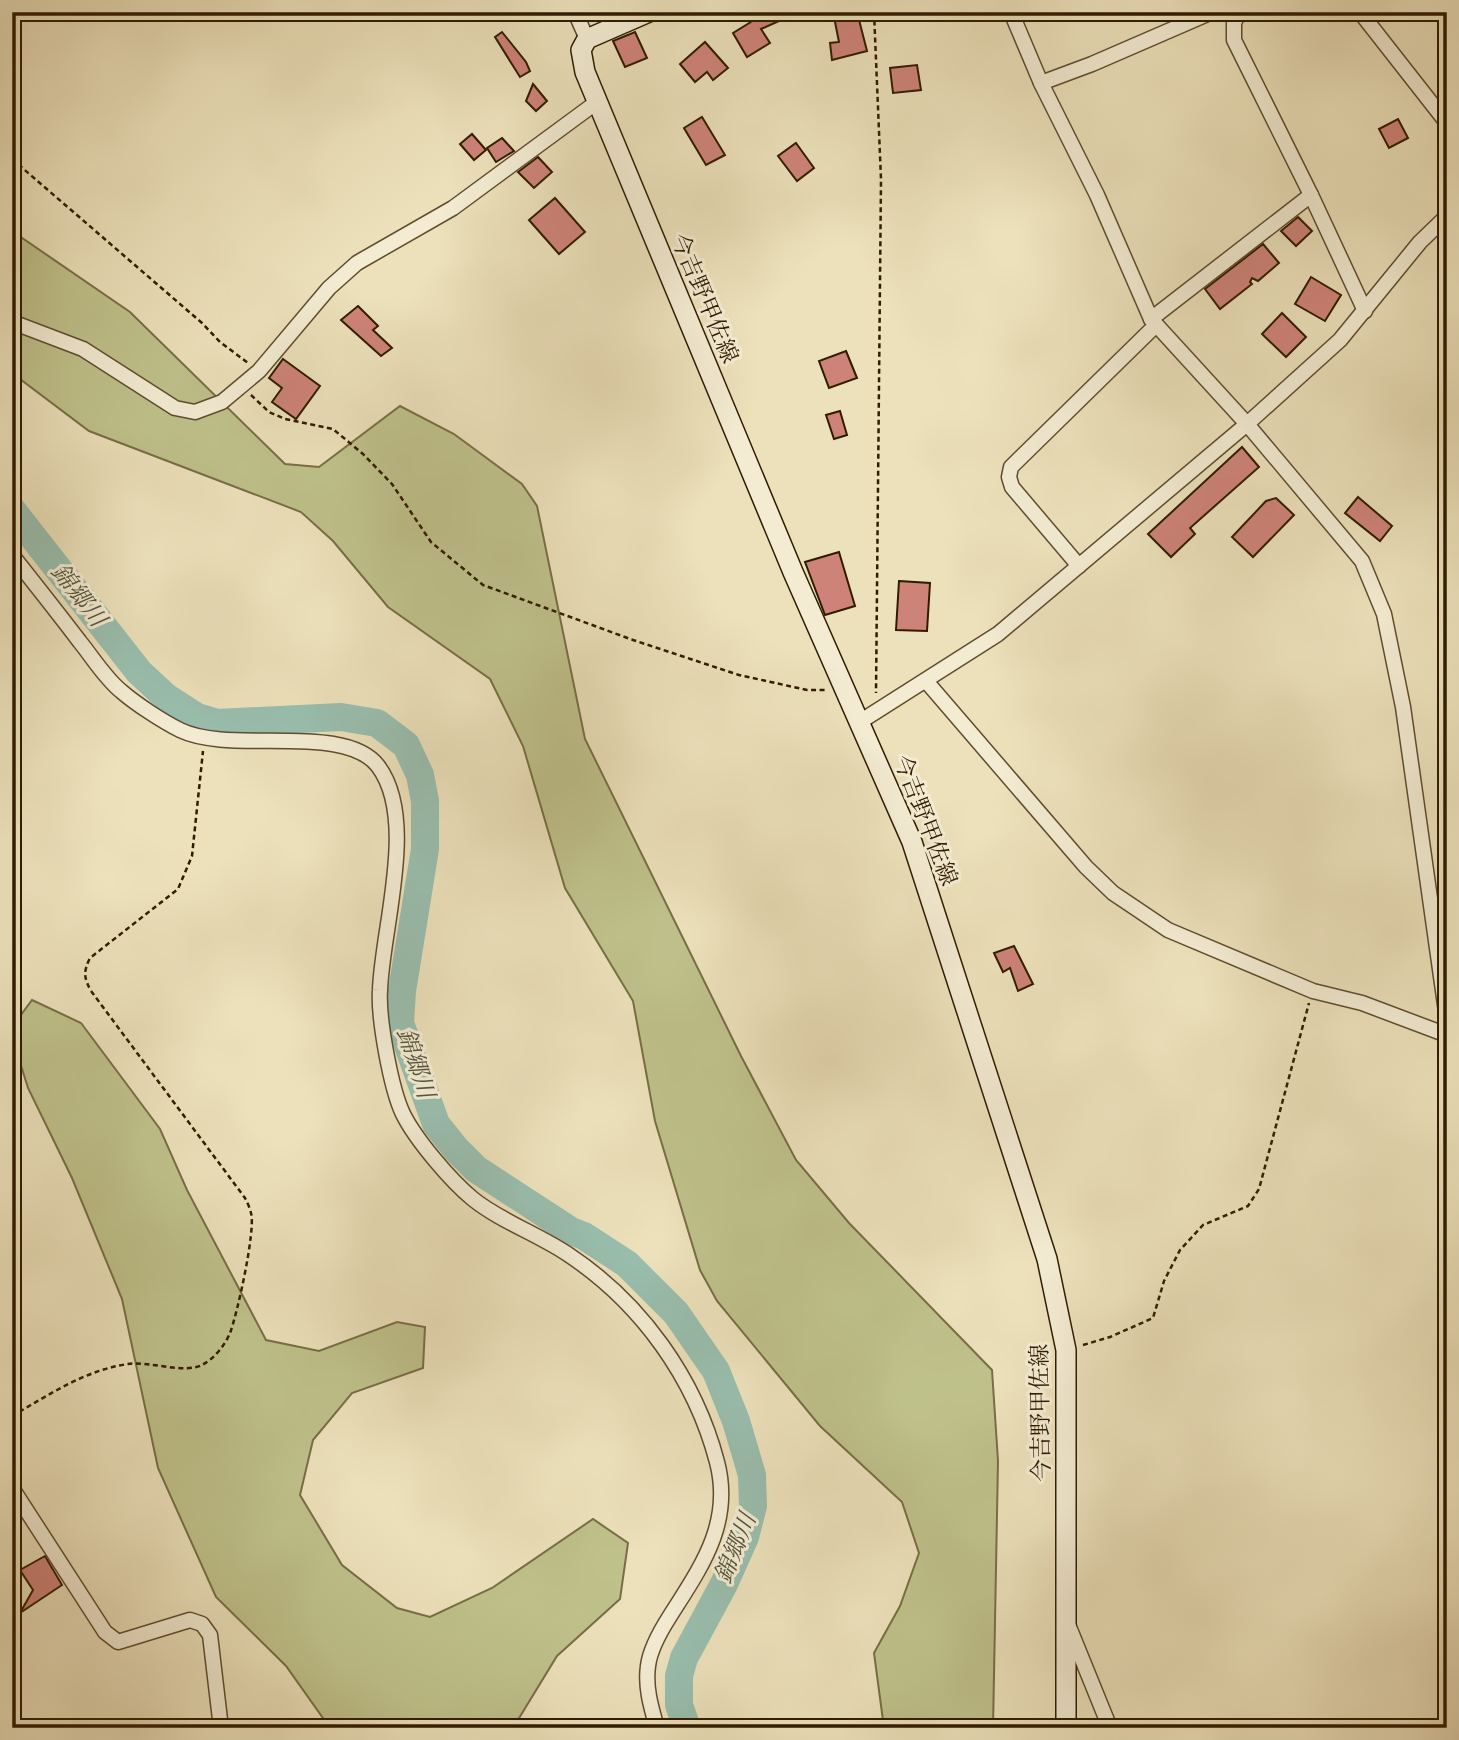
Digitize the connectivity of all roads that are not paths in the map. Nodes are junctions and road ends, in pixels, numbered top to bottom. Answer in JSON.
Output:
{"nodes":[{"id":1,"x":575,"y":12,"type":"edge"},
{"id":2,"x":649,"y":12,"type":"edge"},
{"id":3,"x":1011,"y":12,"type":"edge"},
{"id":4,"x":1212,"y":12,"type":"edge"},
{"id":5,"x":1237,"y":12,"type":"edge"},
{"id":6,"x":1360,"y":12,"type":"edge"},
{"id":7,"x":587,"y":39,"type":"junction"},
{"id":8,"x":1041,"y":83,"type":"junction"},
{"id":9,"x":597,"y":102,"type":"junction"},
{"id":10,"x":1447,"y":123,"type":"edge"},
{"id":11,"x":1311,"y":195,"type":"junction"},
{"id":12,"x":1447,"y":216,"type":"edge"},
{"id":13,"x":1365,"y":311,"type":"junction"},
{"id":14,"x":12,"y":322,"type":"edge"},
{"id":15,"x":1153,"y":323,"type":"junction"},
{"id":16,"x":1247,"y":424,"type":"junction"},
{"id":17,"x":12,"y":555,"type":"edge"},
{"id":18,"x":1079,"y":566,"type":"junction"},
{"id":19,"x":926,"y":681,"type":"junction"},
{"id":20,"x":858,"y":723,"type":"junction"},
{"id":21,"x":1447,"y":1019,"type":"edge"},
{"id":22,"x":1447,"y":1035,"type":"edge"},
{"id":23,"x":12,"y":1488,"type":"edge"},
{"id":24,"x":1066,"y":1620,"type":"junction"},
{"id":25,"x":221,"y":1728,"type":"edge"},
{"id":26,"x":657,"y":1728,"type":"edge"},
{"id":27,"x":1066,"y":1728,"type":"edge"},
{"id":28,"x":1110,"y":1728,"type":"edge"}],
"edges":[{"from":1,"to":7,"type":"street"},
{"from":2,"to":7,"type":"main road"},
{"from":3,"to":8,"type":"street"},
{"from":4,"to":8,"type":"street"},
{"from":5,"to":11,"type":"street"},
{"from":6,"to":10,"type":"street"},
{"from":7,"to":9,"type":"main road","name":"今吉野甲佐線"},
{"from":8,"to":15,"type":"street"},
{"from":9,"to":14,"type":"street"},
{"from":9,"to":20,"type":"main road","name":"今吉野甲佐線"},
{"from":11,"to":13,"type":"street"},
{"from":11,"to":15,"type":"street"},
{"from":12,"to":13,"type":"street"},
{"from":13,"to":16,"type":"street"},
{"from":15,"to":16,"type":"street"},
{"from":15,"to":18,"type":"street"},
{"from":16,"to":18,"type":"street"},
{"from":16,"to":21,"type":"street"},
{"from":17,"to":26,"type":"street"},
{"from":18,"to":19,"type":"street"},
{"from":19,"to":20,"type":"street"},
{"from":19,"to":22,"type":"street"},
{"from":20,"to":24,"type":"main road","name":"今吉野甲佐線"},
{"from":23,"to":25,"type":"street"},
{"from":24,"to":27,"type":"main road","name":"今吉野甲佐線"},
{"from":24,"to":28,"type":"street"}]}
